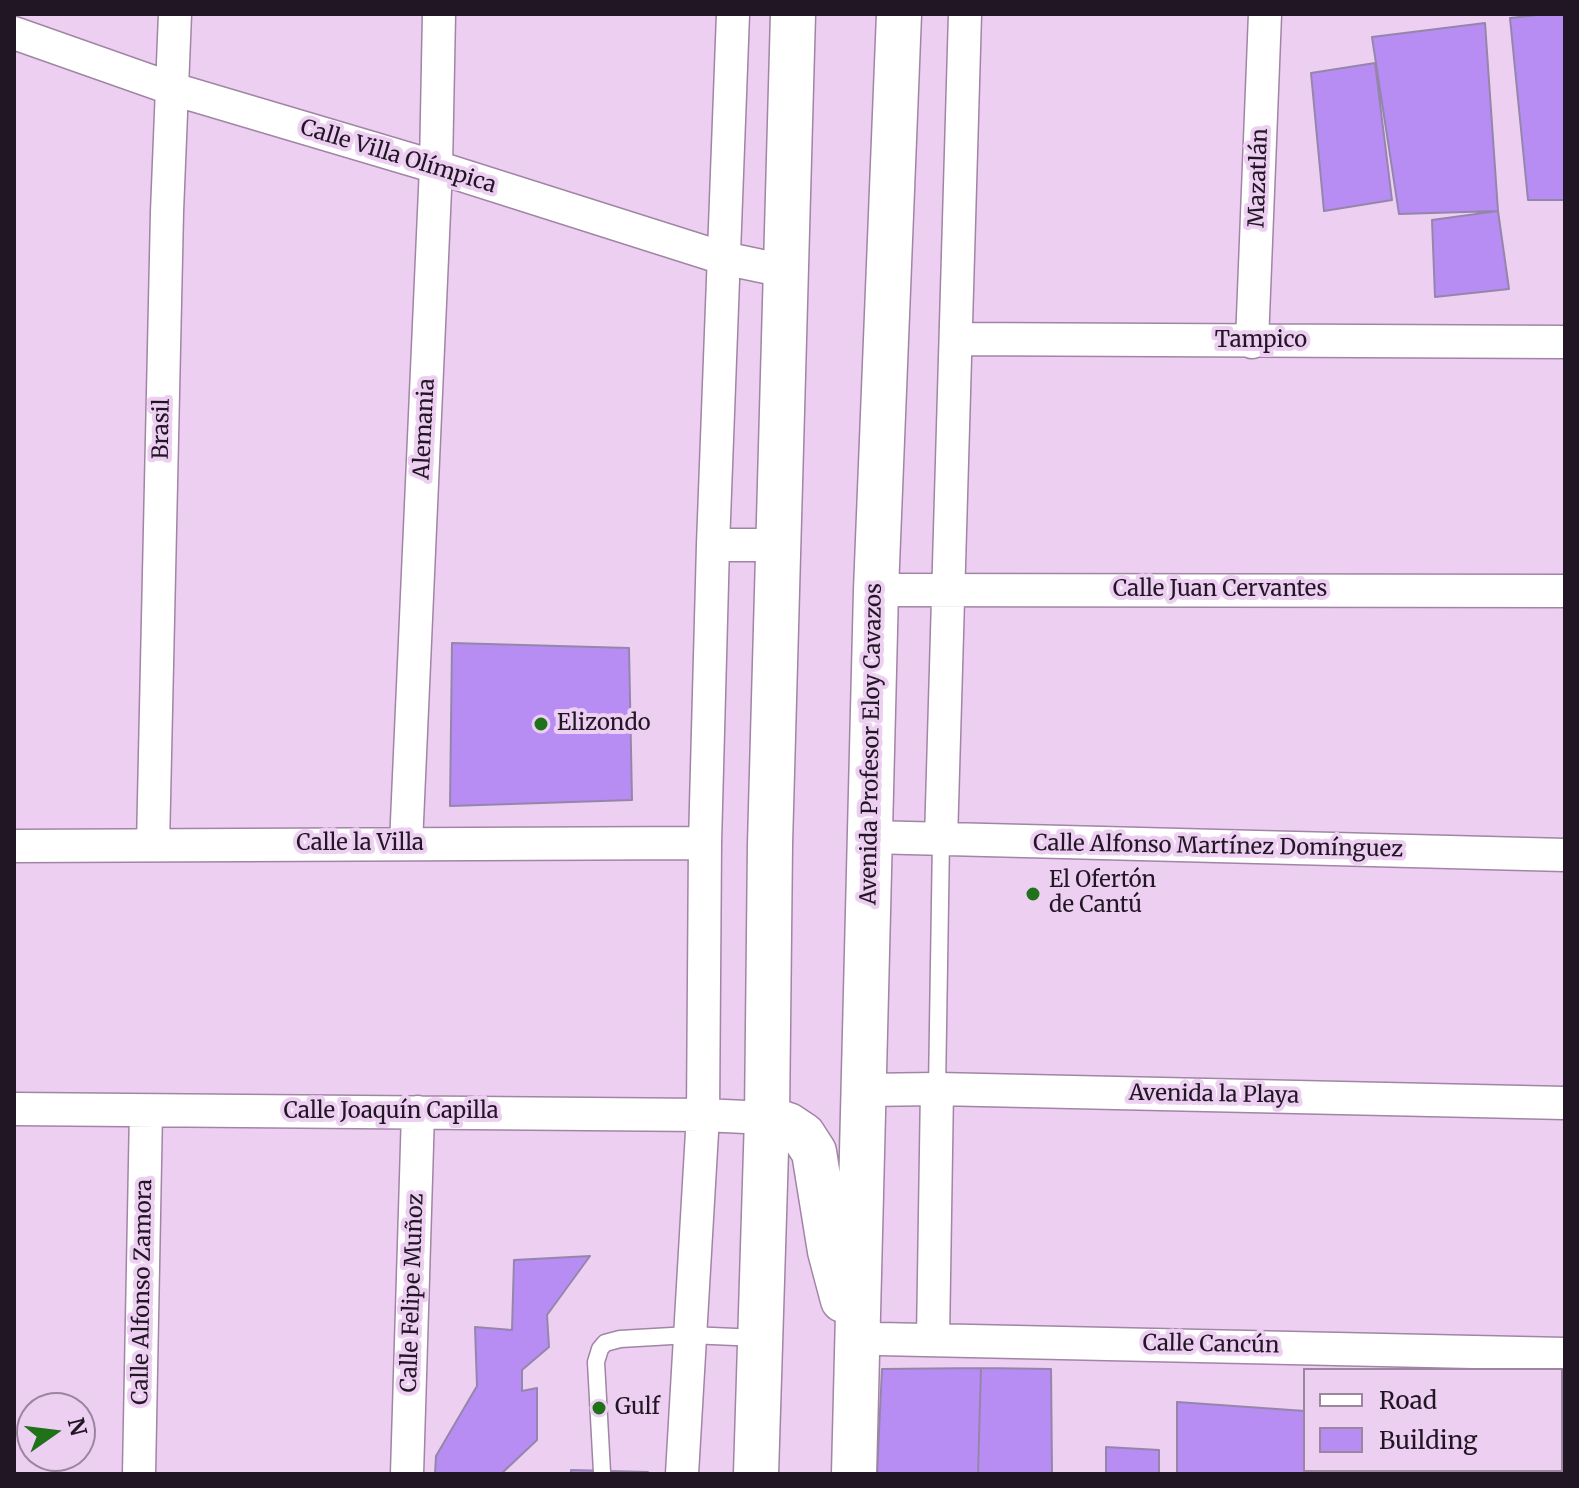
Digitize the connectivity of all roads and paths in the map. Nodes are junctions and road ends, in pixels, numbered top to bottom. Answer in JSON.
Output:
{"nodes":[{"id":1,"x":175,"y":14,"type":"edge"},
{"id":2,"x":439,"y":14,"type":"edge"},
{"id":3,"x":733,"y":14,"type":"edge"},
{"id":4,"x":793,"y":14,"type":"edge"},
{"id":5,"x":899,"y":14,"type":"edge"},
{"id":6,"x":965,"y":14,"type":"edge"},
{"id":7,"x":1265,"y":14,"type":"edge"},
{"id":8,"x":14,"y":33,"type":"edge"},
{"id":9,"x":173,"y":89,"type":"junction"},
{"id":10,"x":436,"y":167,"type":"junction"},
{"id":11,"x":723,"y":258,"type":"junction"},
{"id":12,"x":785,"y":271,"type":"junction"},
{"id":13,"x":956,"y":339,"type":"junction"},
{"id":14,"x":1252,"y":342,"type":"junction"},
{"id":15,"x":1565,"y":342,"type":"edge"},
{"id":16,"x":713,"y":545,"type":"junction"},
{"id":17,"x":778,"y":545,"type":"junction"},
{"id":18,"x":876,"y":590,"type":"junction"},
{"id":19,"x":948,"y":590,"type":"junction"},
{"id":20,"x":1565,"y":591,"type":"edge"},
{"id":21,"x":870,"y":837,"type":"junction"},
{"id":22,"x":941,"y":840,"type":"junction"},
{"id":23,"x":705,"y":843,"type":"junction"},
{"id":24,"x":406,"y":844,"type":"junction"},
{"id":25,"x":153,"y":845,"type":"junction"},
{"id":26,"x":14,"y":846,"type":"edge"},
{"id":27,"x":1565,"y":855,"type":"edge"},
{"id":28,"x":937,"y":1089,"type":"junction"},
{"id":29,"x":863,"y":1090,"type":"junction"},
{"id":30,"x":1565,"y":1103,"type":"edge"},
{"id":31,"x":14,"y":1109,"type":"edge"},
{"id":32,"x":146,"y":1111,"type":"junction"},
{"id":33,"x":418,"y":1112,"type":"junction"},
{"id":34,"x":703,"y":1115,"type":"junction"},
{"id":35,"x":767,"y":1118,"type":"junction"},
{"id":36,"x":689,"y":1335,"type":"junction"},
{"id":37,"x":858,"y":1336,"type":"junction"},
{"id":38,"x":760,"y":1338,"type":"junction"},
{"id":39,"x":933,"y":1339,"type":"junction"},
{"id":40,"x":1565,"y":1354,"type":"edge"},
{"id":41,"x":1430,"y":1360,"type":"edge"},
{"id":42,"x":602,"y":1472,"type":"dead end"},
{"id":43,"x":139,"y":1474,"type":"edge"},
{"id":44,"x":407,"y":1474,"type":"edge"},
{"id":45,"x":682,"y":1474,"type":"edge"},
{"id":46,"x":756,"y":1474,"type":"edge"},
{"id":47,"x":854,"y":1474,"type":"edge"}],
"edges":[{"from":1,"to":9,"type":"street","name":"Brasil"},
{"from":2,"to":10,"type":"street","name":"Alemania"},
{"from":3,"to":11,"type":"street"},
{"from":4,"to":12,"type":"main road"},
{"from":5,"to":18,"type":"main road","name":"Avenida Profesor Eloy Cavazos"},
{"from":6,"to":13,"type":"street"},
{"from":7,"to":14,"type":"street","name":"Mazatlán"},
{"from":8,"to":9,"type":"street","name":"Calle Villa Olímpica"},
{"from":9,"to":10,"type":"street","name":"Calle Villa Olímpica"},
{"from":9,"to":25,"type":"street","name":"Brasil"},
{"from":10,"to":11,"type":"street","name":"Calle Villa Olímpica"},
{"from":10,"to":24,"type":"street","name":"Alemania"},
{"from":11,"to":12,"type":"street","name":"Calle Villa Olímpica"},
{"from":11,"to":16,"type":"street"},
{"from":12,"to":17,"type":"main road"},
{"from":13,"to":14,"type":"street","name":"Tampico"},
{"from":13,"to":19,"type":"street"},
{"from":14,"to":15,"type":"street","name":"Tampico"},
{"from":16,"to":17,"type":"street"},
{"from":16,"to":23,"type":"street"},
{"from":17,"to":35,"type":"main road"},
{"from":18,"to":19,"type":"street","name":"Calle Juan Cervantes"},
{"from":18,"to":21,"type":"main road","name":"Avenida Profesor Eloy Cavazos"},
{"from":19,"to":20,"type":"street","name":"Calle Juan Cervantes"},
{"from":19,"to":22,"type":"street"},
{"from":21,"to":22,"type":"street","name":"Calle Alfonso Martínez Domínguez"},
{"from":21,"to":29,"type":"main road","name":"Avenida Profesor Eloy Cavazos"},
{"from":22,"to":27,"type":"street","name":"Calle Alfonso Martínez Domínguez"},
{"from":22,"to":28,"type":"lane"},
{"from":23,"to":24,"type":"street","name":"Calle la Villa"},
{"from":23,"to":34,"type":"street"},
{"from":24,"to":25,"type":"street","name":"Calle la Villa"},
{"from":25,"to":26,"type":"street","name":"Calle la Villa"},
{"from":28,"to":29,"type":"street","name":"Avenida la Playa"},
{"from":28,"to":30,"type":"street","name":"Avenida la Playa"},
{"from":28,"to":39,"type":"street"},
{"from":29,"to":37,"type":"main road","name":"Avenida Profesor Eloy Cavazos"},
{"from":31,"to":32,"type":"street","name":"Calle Joaquín Capilla"},
{"from":32,"to":33,"type":"street","name":"Calle Joaquín Capilla"},
{"from":32,"to":43,"type":"street","name":"Calle Alfonso Zamora"},
{"from":33,"to":34,"type":"street","name":"Calle Joaquín Capilla"},
{"from":33,"to":44,"type":"street","name":"Calle Felipe Muñoz"},
{"from":34,"to":35,"type":"street","name":"Calle Joaquín Capilla"},
{"from":34,"to":36,"type":"street"},
{"from":35,"to":37,"type":"main road"},
{"from":35,"to":38,"type":"main road"},
{"from":36,"to":38,"type":"lane"},
{"from":36,"to":42,"type":"lane"},
{"from":36,"to":45,"type":"street"},
{"from":37,"to":39,"type":"street","name":"Calle Cancún"},
{"from":37,"to":47,"type":"main road","name":"Avenida Profesor Eloy Cavazos"},
{"from":38,"to":46,"type":"main road"},
{"from":39,"to":41,"type":"street","name":"Calle Cancún"},
{"from":40,"to":41,"type":"street","name":"Calle Cancún"}]}
